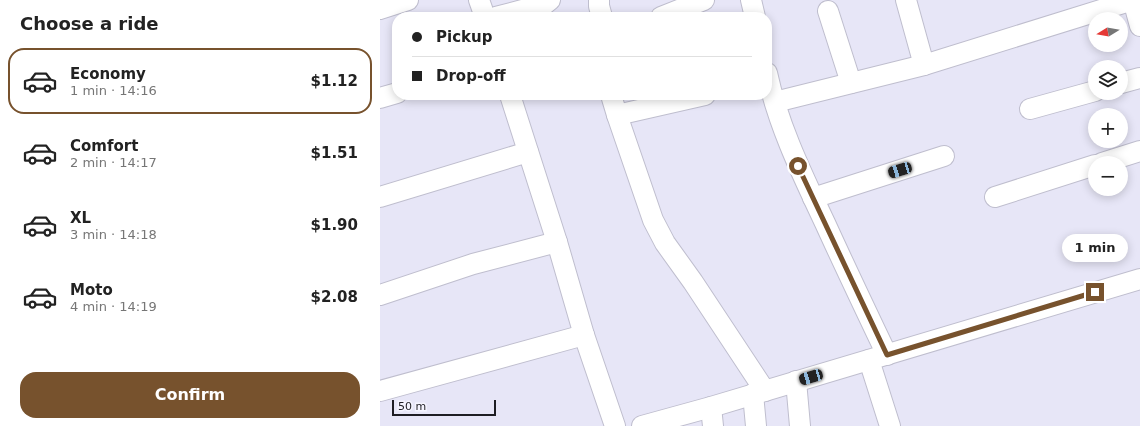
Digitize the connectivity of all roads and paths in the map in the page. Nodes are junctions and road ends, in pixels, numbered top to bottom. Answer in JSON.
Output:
{"nodes":[{"id":1,"x":408,"y":0,"type":"edge"},
{"id":2,"x":479,"y":0,"type":"edge"},
{"id":3,"x":550,"y":0,"type":"edge"},
{"id":4,"x":599,"y":0,"type":"edge"},
{"id":5,"x":751,"y":0,"type":"edge"},
{"id":6,"x":906,"y":0,"type":"edge"},
{"id":7,"x":1133,"y":0,"type":"edge"},
{"id":8,"x":700,"y":1,"type":"edge"},
{"id":9,"x":380,"y":9,"type":"edge"},
{"id":10,"x":828,"y":11,"type":"dead end"},
{"id":11,"x":483,"y":12,"type":"edge"},
{"id":12,"x":515,"y":12,"type":"edge"},
{"id":13,"x":601,"y":12,"type":"edge"},
{"id":14,"x":672,"y":12,"type":"edge"},
{"id":15,"x":754,"y":12,"type":"edge"},
{"id":16,"x":1140,"y":26,"type":"edge"},
{"id":17,"x":924,"y":65,"type":"junction"},
{"id":18,"x":1140,"y":78,"type":"edge"},
{"id":19,"x":1128,"y":81,"type":"edge"},
{"id":20,"x":850,"y":83,"type":"junction"},
{"id":21,"x":1088,"y":92,"type":"edge"},
{"id":22,"x":392,"y":94,"type":"edge"},
{"id":23,"x":772,"y":94,"type":"edge"},
{"id":24,"x":380,"y":98,"type":"edge"},
{"id":25,"x":512,"y":100,"type":"edge"},
{"id":26,"x":612,"y":100,"type":"edge"},
{"id":27,"x":683,"y":100,"type":"edge"},
{"id":28,"x":774,"y":102,"type":"junction"},
{"id":29,"x":1030,"y":109,"type":"dead end"},
{"id":30,"x":617,"y":115,"type":"junction"},
{"id":31,"x":1140,"y":151,"type":"edge"},
{"id":32,"x":528,"y":152,"type":"junction"},
{"id":33,"x":944,"y":156,"type":"dead end"},
{"id":34,"x":1124,"y":156,"type":"edge"},
{"id":35,"x":1088,"y":167,"type":"edge"},
{"id":36,"x":380,"y":197,"type":"edge"},
{"id":37,"x":996,"y":197,"type":"dead end"},
{"id":38,"x":813,"y":198,"type":"junction"},
{"id":39,"x":557,"y":242,"type":"junction"},
{"id":40,"x":1140,"y":279,"type":"edge"},
{"id":41,"x":380,"y":294,"type":"edge"},
{"id":42,"x":584,"y":335,"type":"junction"},
{"id":43,"x":878,"y":357,"type":"junction"},
{"id":44,"x":796,"y":381,"type":"junction"},
{"id":45,"x":380,"y":391,"type":"edge"},
{"id":46,"x":759,"y":392,"type":"junction"},
{"id":47,"x":712,"y":416,"type":"edge"},
{"id":48,"x":615,"y":426,"type":"edge"},
{"id":49,"x":642,"y":426,"type":"edge"},
{"id":50,"x":756,"y":426,"type":"edge"},
{"id":51,"x":800,"y":426,"type":"edge"},
{"id":52,"x":890,"y":426,"type":"edge"}],
"edges":[{"from":1,"to":9,"type":"street"},
{"from":2,"to":11,"type":"street"},
{"from":3,"to":12,"type":"street"},
{"from":4,"to":13,"type":"street"},
{"from":5,"to":15,"type":"street"},
{"from":6,"to":17,"type":"street"},
{"from":7,"to":16,"type":"street"},
{"from":7,"to":17,"type":"street"},
{"from":8,"to":14,"type":"street"},
{"from":10,"to":20,"type":"street"},
{"from":17,"to":20,"type":"street"},
{"from":18,"to":19,"type":"street"},
{"from":20,"to":28,"type":"street"},
{"from":21,"to":29,"type":"street"},
{"from":22,"to":24,"type":"street"},
{"from":23,"to":28,"type":"street"},
{"from":25,"to":32,"type":"street"},
{"from":26,"to":30,"type":"street"},
{"from":27,"to":30,"type":"street"},
{"from":28,"to":38,"type":"street"},
{"from":30,"to":46,"type":"street"},
{"from":31,"to":34,"type":"street"},
{"from":32,"to":36,"type":"street"},
{"from":32,"to":39,"type":"street"},
{"from":33,"to":38,"type":"street"},
{"from":35,"to":37,"type":"street"},
{"from":38,"to":43,"type":"street"},
{"from":39,"to":41,"type":"street"},
{"from":39,"to":42,"type":"street"},
{"from":40,"to":43,"type":"street"},
{"from":42,"to":45,"type":"street"},
{"from":42,"to":48,"type":"street"},
{"from":43,"to":44,"type":"street"},
{"from":43,"to":52,"type":"street"},
{"from":44,"to":46,"type":"street"},
{"from":44,"to":51,"type":"street"},
{"from":46,"to":47,"type":"street"},
{"from":46,"to":50,"type":"street"},
{"from":47,"to":49,"type":"street"}]}
